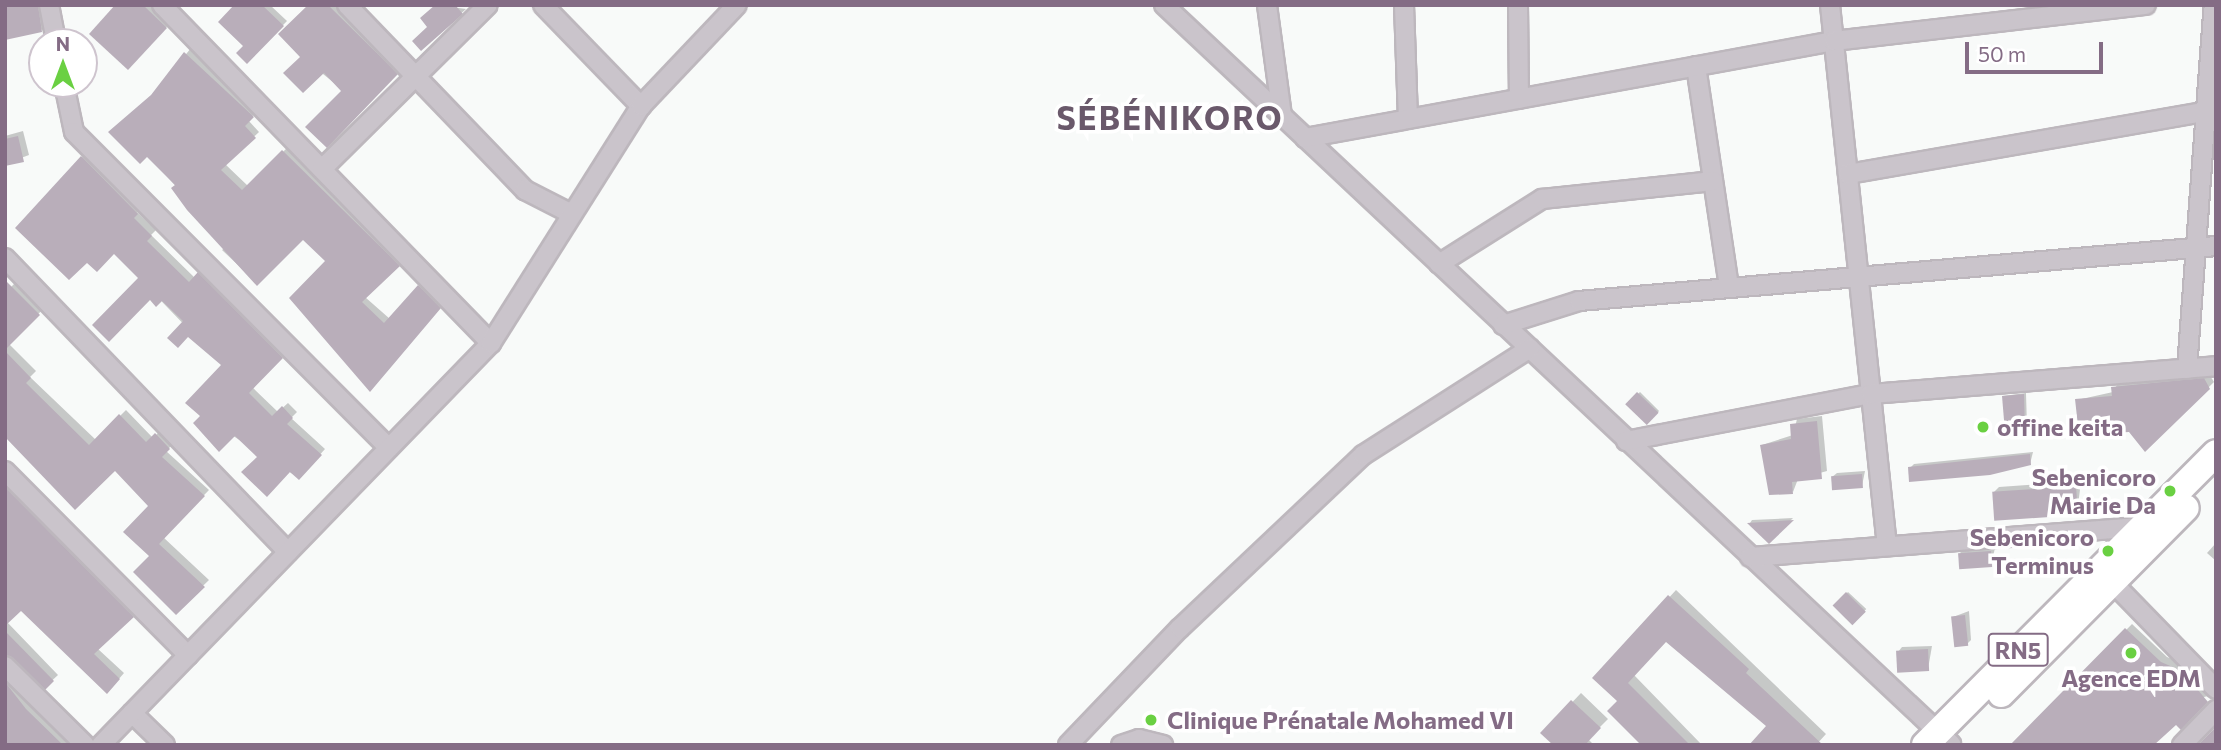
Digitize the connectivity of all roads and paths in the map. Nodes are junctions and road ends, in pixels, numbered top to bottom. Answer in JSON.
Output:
{"nodes":[{"id":1,"x":48,"y":5,"type":"edge"},
{"id":2,"x":162,"y":5,"type":"edge"},
{"id":3,"x":347,"y":5,"type":"edge"},
{"id":4,"x":488,"y":5,"type":"edge"},
{"id":5,"x":543,"y":5,"type":"edge"},
{"id":6,"x":737,"y":5,"type":"edge"},
{"id":7,"x":1164,"y":5,"type":"edge"},
{"id":8,"x":1267,"y":5,"type":"edge"},
{"id":9,"x":1404,"y":5,"type":"edge"},
{"id":10,"x":1518,"y":5,"type":"edge"},
{"id":11,"x":1830,"y":5,"type":"edge"},
{"id":12,"x":2146,"y":5,"type":"edge"},
{"id":13,"x":2214,"y":5,"type":"edge"},
{"id":14,"x":53,"y":28,"type":"edge"},
{"id":15,"x":1834,"y":41,"type":"junction"},
{"id":16,"x":1696,"y":66,"type":"junction"},
{"id":17,"x":416,"y":76,"type":"junction"},
{"id":18,"x":67,"y":98,"type":"edge"},
{"id":19,"x":1519,"y":99,"type":"junction"},
{"id":20,"x":641,"y":106,"type":"junction"},
{"id":21,"x":2211,"y":111,"type":"edge"},
{"id":22,"x":1282,"y":116,"type":"junction"},
{"id":23,"x":1408,"y":119,"type":"junction"},
{"id":24,"x":1305,"y":138,"type":"junction"},
{"id":25,"x":322,"y":169,"type":"junction"},
{"id":26,"x":1848,"y":174,"type":"junction"},
{"id":27,"x":1713,"y":181,"type":"junction"},
{"id":28,"x":568,"y":212,"type":"junction"},
{"id":29,"x":2216,"y":246,"type":"edge"},
{"id":30,"x":2195,"y":247,"type":"junction"},
{"id":31,"x":5,"y":258,"type":"edge"},
{"id":32,"x":1439,"y":264,"type":"junction"},
{"id":33,"x":1859,"y":277,"type":"junction"},
{"id":34,"x":1729,"y":288,"type":"junction"},
{"id":35,"x":1503,"y":325,"type":"junction"},
{"id":36,"x":491,"y":343,"type":"junction"},
{"id":37,"x":1530,"y":348,"type":"junction"},
{"id":38,"x":2216,"y":366,"type":"edge"},
{"id":39,"x":2186,"y":369,"type":"junction"},
{"id":40,"x":1871,"y":394,"type":"junction"},
{"id":41,"x":1626,"y":441,"type":"junction"},
{"id":42,"x":388,"y":448,"type":"junction"},
{"id":43,"x":2216,"y":453,"type":"edge"},
{"id":44,"x":5,"y":471,"type":"edge"},
{"id":45,"x":2216,"y":477,"type":"edge"},
{"id":46,"x":2140,"y":527,"type":"junction"},
{"id":47,"x":1887,"y":547,"type":"junction"},
{"id":48,"x":288,"y":552,"type":"junction"},
{"id":49,"x":1750,"y":557,"type":"junction"},
{"id":50,"x":2112,"y":582,"type":"junction"},
{"id":51,"x":188,"y":655,"type":"junction"},
{"id":52,"x":5,"y":666,"type":"edge"},
{"id":53,"x":2216,"y":689,"type":"edge"},
{"id":54,"x":2216,"y":710,"type":"edge"},
{"id":55,"x":132,"y":713,"type":"junction"},
{"id":56,"x":1941,"y":741,"type":"edge"},
{"id":57,"x":85,"y":745,"type":"edge"},
{"id":58,"x":101,"y":745,"type":"edge"},
{"id":59,"x":165,"y":745,"type":"edge"},
{"id":60,"x":1068,"y":745,"type":"edge"},
{"id":61,"x":1121,"y":745,"type":"edge"},
{"id":62,"x":1163,"y":745,"type":"edge"},
{"id":63,"x":2182,"y":745,"type":"edge"}],
"edges":[{"from":1,"to":14,"type":"street"},
{"from":2,"to":25,"type":"street"},
{"from":3,"to":17,"type":"street"},
{"from":4,"to":17,"type":"street"},
{"from":5,"to":20,"type":"street"},
{"from":6,"to":20,"type":"street"},
{"from":7,"to":22,"type":"street"},
{"from":8,"to":22,"type":"street"},
{"from":9,"to":23,"type":"street"},
{"from":10,"to":19,"type":"street"},
{"from":11,"to":15,"type":"street"},
{"from":12,"to":15,"type":"street"},
{"from":13,"to":21,"type":"street"},
{"from":15,"to":16,"type":"street"},
{"from":15,"to":26,"type":"street"},
{"from":16,"to":19,"type":"street"},
{"from":16,"to":27,"type":"street"},
{"from":17,"to":25,"type":"street"},
{"from":17,"to":28,"type":"street"},
{"from":18,"to":42,"type":"street"},
{"from":19,"to":23,"type":"street"},
{"from":20,"to":28,"type":"street"},
{"from":21,"to":26,"type":"street"},
{"from":21,"to":30,"type":"street"},
{"from":22,"to":24,"type":"street"},
{"from":23,"to":24,"type":"street"},
{"from":24,"to":32,"type":"street"},
{"from":25,"to":36,"type":"street"},
{"from":26,"to":33,"type":"street"},
{"from":27,"to":32,"type":"street"},
{"from":27,"to":34,"type":"street"},
{"from":28,"to":36,"type":"street"},
{"from":29,"to":30,"type":"street"},
{"from":30,"to":33,"type":"street"},
{"from":30,"to":39,"type":"street"},
{"from":31,"to":48,"type":"street"},
{"from":32,"to":35,"type":"street"},
{"from":33,"to":34,"type":"street"},
{"from":33,"to":40,"type":"street"},
{"from":34,"to":35,"type":"street"},
{"from":35,"to":37,"type":"street"},
{"from":36,"to":42,"type":"street"},
{"from":37,"to":41,"type":"street"},
{"from":37,"to":60,"type":"street"},
{"from":38,"to":39,"type":"street"},
{"from":39,"to":40,"type":"street"},
{"from":40,"to":41,"type":"street"},
{"from":40,"to":47,"type":"street"},
{"from":41,"to":49,"type":"street"},
{"from":42,"to":48,"type":"street"},
{"from":43,"to":46,"type":"highway","number":"RN5"},
{"from":44,"to":51,"type":"street"},
{"from":45,"to":50,"type":"highway","number":"RN5"},
{"from":46,"to":47,"type":"street"},
{"from":46,"to":56,"type":"highway","number":"RN5"},
{"from":47,"to":49,"type":"street"},
{"from":48,"to":51,"type":"street"},
{"from":49,"to":56,"type":"street"},
{"from":50,"to":53,"type":"street"},
{"from":50,"to":56,"type":"highway","number":"RN5"},
{"from":51,"to":55,"type":"street"},
{"from":52,"to":57,"type":"street"},
{"from":54,"to":63,"type":"street"},
{"from":55,"to":58,"type":"street"},
{"from":55,"to":59,"type":"street"},
{"from":61,"to":62,"type":"street"}]}
